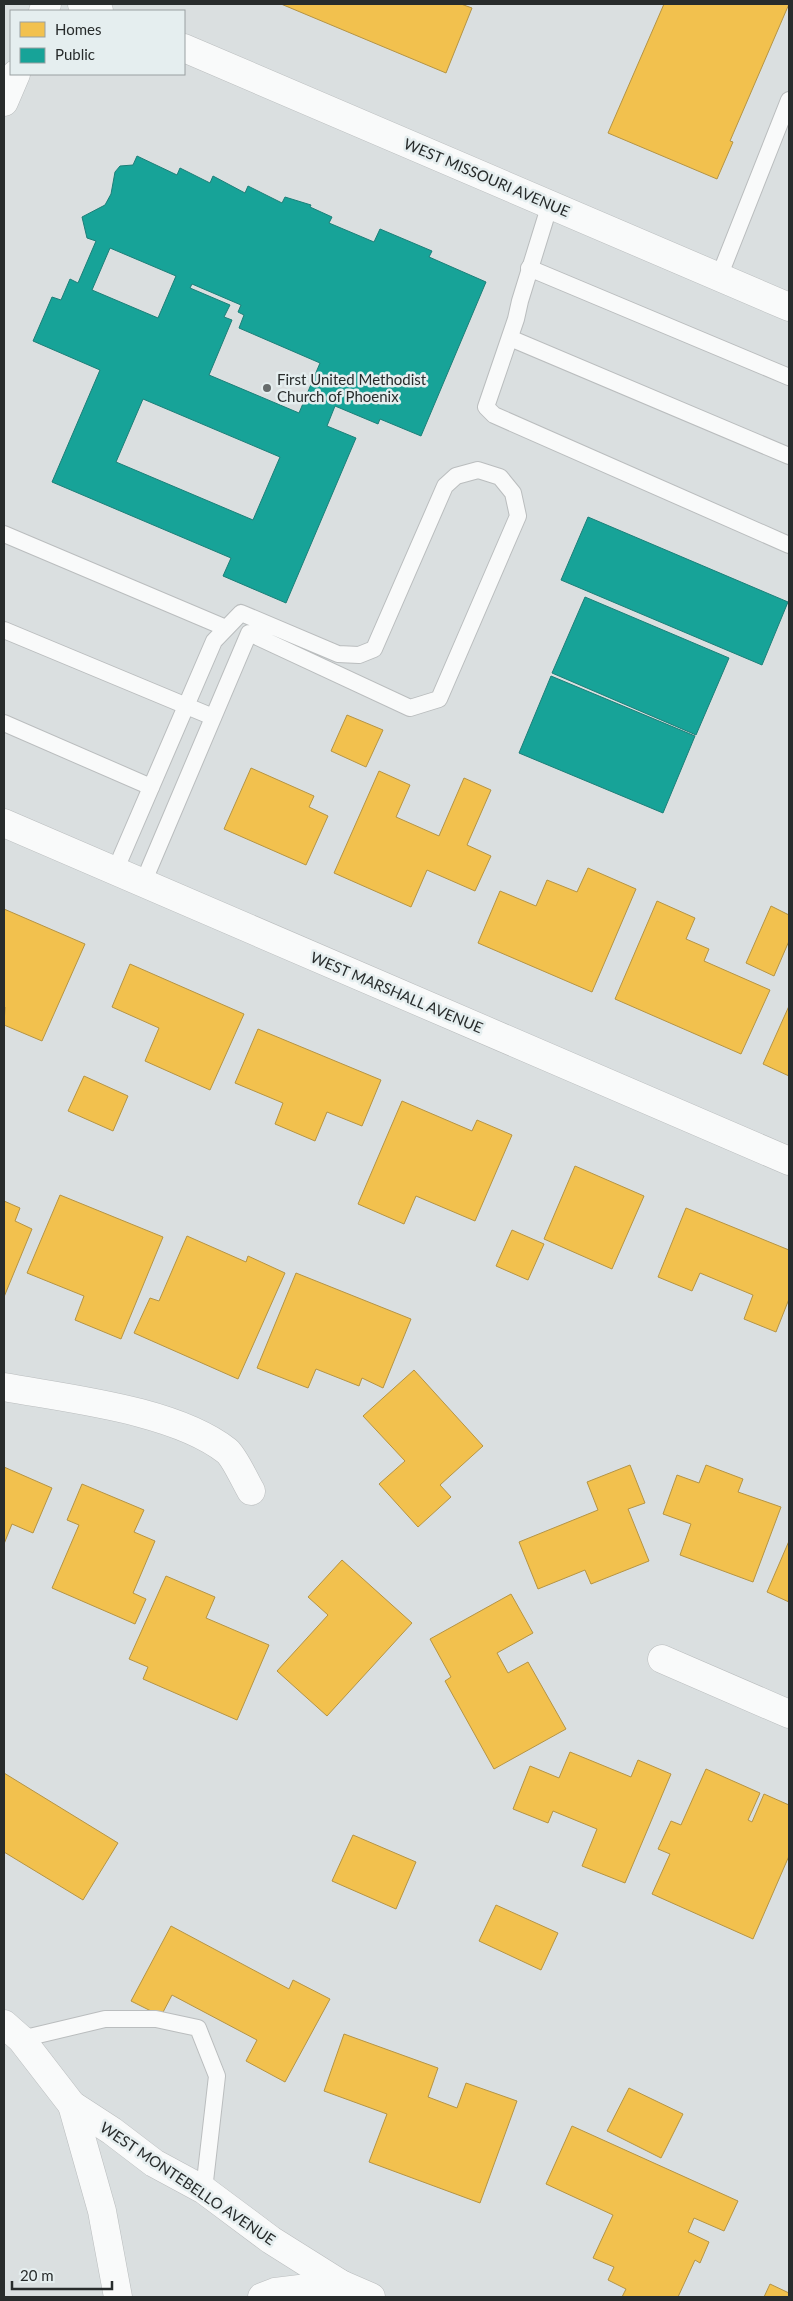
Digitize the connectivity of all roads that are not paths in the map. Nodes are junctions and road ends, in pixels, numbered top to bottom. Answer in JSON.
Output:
{"nodes":[{"id":1,"x":82,"y":4,"type":"edge"},
{"id":2,"x":97,"y":10,"type":"edge"},
{"id":3,"x":185,"y":48,"type":"edge"},
{"id":4,"x":16,"y":75,"type":"edge"},
{"id":5,"x":789,"y":100,"type":"edge"},
{"id":6,"x":4,"y":102,"type":"edge"},
{"id":7,"x":550,"y":204,"type":"junction"},
{"id":8,"x":530,"y":268,"type":"junction"},
{"id":9,"x":719,"y":277,"type":"junction"},
{"id":10,"x":789,"y":307,"type":"edge"},
{"id":11,"x":510,"y":338,"type":"junction"},
{"id":12,"x":789,"y":377,"type":"edge"},
{"id":13,"x":789,"y":456,"type":"edge"},
{"id":14,"x":4,"y":534,"type":"edge"},
{"id":15,"x":789,"y":545,"type":"edge"},
{"id":16,"x":226,"y":628,"type":"junction"},
{"id":17,"x":4,"y":630,"type":"edge"},
{"id":18,"x":186,"y":706,"type":"junction"},
{"id":19,"x":213,"y":717,"type":"junction"},
{"id":20,"x":4,"y":723,"type":"edge"},
{"id":21,"x":151,"y":787,"type":"junction"},
{"id":22,"x":4,"y":823,"type":"edge"},
{"id":23,"x":115,"y":871,"type":"junction"},
{"id":24,"x":143,"y":883,"type":"junction"},
{"id":25,"x":789,"y":1161,"type":"edge"},
{"id":26,"x":4,"y":1387,"type":"edge"},
{"id":27,"x":251,"y":1491,"type":"dead end"},
{"id":28,"x":662,"y":1658,"type":"dead end"},
{"id":29,"x":789,"y":1714,"type":"edge"},
{"id":30,"x":12,"y":2031,"type":"edge"},
{"id":31,"x":72,"y":2105,"type":"junction"},
{"id":32,"x":204,"y":2190,"type":"junction"},
{"id":33,"x":341,"y":2284,"type":"junction"},
{"id":34,"x":118,"y":2297,"type":"edge"},
{"id":35,"x":262,"y":2297,"type":"edge"},
{"id":36,"x":371,"y":2297,"type":"edge"}],
"edges":[{"from":1,"to":2,"type":"street"},
{"from":3,"to":7,"type":"street","name":"WEST MISSOURI AVENUE"},
{"from":4,"to":6,"type":"street"},
{"from":5,"to":9,"type":"lane"},
{"from":7,"to":8,"type":"lane"},
{"from":7,"to":9,"type":"street","name":"WEST MISSOURI AVENUE"},
{"from":8,"to":11,"type":"lane"},
{"from":8,"to":12,"type":"lane"},
{"from":9,"to":10,"type":"street","name":"WEST MISSOURI AVENUE"},
{"from":11,"to":13,"type":"lane"},
{"from":11,"to":15,"type":"lane"},
{"from":14,"to":16,"type":"lane"},
{"from":16,"to":18,"type":"lane"},
{"from":16,"to":19,"type":"lane"},
{"from":17,"to":18,"type":"lane"},
{"from":18,"to":19,"type":"lane"},
{"from":18,"to":21,"type":"lane"},
{"from":19,"to":24,"type":"lane"},
{"from":20,"to":21,"type":"lane"},
{"from":21,"to":23,"type":"lane"},
{"from":22,"to":23,"type":"street","name":"WEST MARSHALL AVENUE"},
{"from":23,"to":24,"type":"street","name":"WEST MARSHALL AVENUE"},
{"from":24,"to":25,"type":"street","name":"WEST MARSHALL AVENUE"},
{"from":26,"to":27,"type":"street"},
{"from":28,"to":29,"type":"street"},
{"from":30,"to":31,"type":"street","name":"WEST MONTEBELLO AVENUE"},
{"from":30,"to":32,"type":"lane"},
{"from":31,"to":32,"type":"street","name":"WEST MONTEBELLO AVENUE"},
{"from":31,"to":34,"type":"street"},
{"from":32,"to":33,"type":"street","name":"WEST MONTEBELLO AVENUE"},
{"from":33,"to":35,"type":"street"},
{"from":33,"to":36,"type":"street","name":"WEST MONTEBELLO AVENUE"}]}
